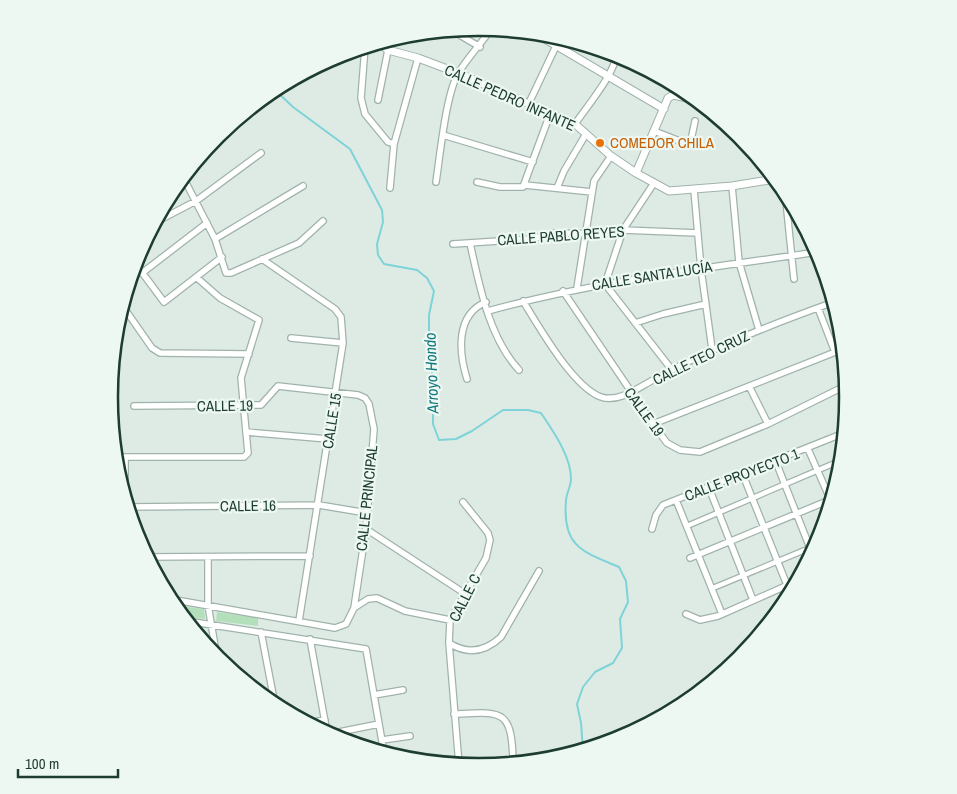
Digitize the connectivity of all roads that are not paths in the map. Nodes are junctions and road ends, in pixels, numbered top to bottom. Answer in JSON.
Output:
{"nodes":[{"id":1,"x":487,"y":36,"type":"edge"},
{"id":2,"x":462,"y":37,"type":"edge"},
{"id":3,"x":553,"y":44,"type":"edge"},
{"id":4,"x":556,"y":46,"type":"junction"},
{"id":5,"x":480,"y":47,"type":"junction"},
{"id":6,"x":388,"y":50,"type":"joint"},
{"id":7,"x":364,"y":55,"type":"edge"},
{"id":8,"x":418,"y":58,"type":"junction"},
{"id":9,"x":614,"y":63,"type":"edge"},
{"id":10,"x":458,"y":73,"type":"junction"},
{"id":11,"x":608,"y":75,"type":"junction"},
{"id":12,"x":677,"y":96,"type":"edge"},
{"id":13,"x":378,"y":100,"type":"dead end"},
{"id":14,"x":529,"y":103,"type":"junction"},
{"id":15,"x":664,"y":109,"type":"junction"},
{"id":16,"x":550,"y":114,"type":"junction"},
{"id":17,"x":695,"y":120,"type":"dead end"},
{"id":18,"x":575,"y":124,"type":"junction"},
{"id":19,"x":654,"y":131,"type":"junction"},
{"id":20,"x":586,"y":134,"type":"junction"},
{"id":21,"x":443,"y":135,"type":"junction"},
{"id":22,"x":394,"y":144,"type":"junction"},
{"id":23,"x":261,"y":153,"type":"dead end"},
{"id":24,"x":611,"y":156,"type":"junction"},
{"id":25,"x":533,"y":162,"type":"junction"},
{"id":26,"x":636,"y":173,"type":"junction"},
{"id":27,"x":767,"y":180,"type":"edge"},
{"id":28,"x":436,"y":182,"type":"dead end"},
{"id":29,"x":477,"y":182,"type":"dead end"},
{"id":30,"x":654,"y":183,"type":"junction"},
{"id":31,"x":187,"y":185,"type":"edge"},
{"id":32,"x":303,"y":186,"type":"dead end"},
{"id":33,"x":524,"y":186,"type":"junction"},
{"id":34,"x":732,"y":186,"type":"junction"},
{"id":35,"x":390,"y":188,"type":"dead end"},
{"id":36,"x":557,"y":188,"type":"junction"},
{"id":37,"x":694,"y":190,"type":"junction"},
{"id":38,"x":592,"y":192,"type":"junction"},
{"id":39,"x":196,"y":201,"type":"junction"},
{"id":40,"x":787,"y":211,"type":"edge"},
{"id":41,"x":166,"y":217,"type":"edge"},
{"id":42,"x":323,"y":221,"type":"dead end"},
{"id":43,"x":207,"y":223,"type":"junction"},
{"id":44,"x":622,"y":230,"type":"junction"},
{"id":45,"x":584,"y":232,"type":"junction"},
{"id":46,"x":698,"y":233,"type":"junction"},
{"id":47,"x":215,"y":240,"type":"junction"},
{"id":48,"x":470,"y":242,"type":"junction"},
{"id":49,"x":453,"y":244,"type":"dead end"},
{"id":50,"x":809,"y":253,"type":"edge"},
{"id":51,"x":792,"y":256,"type":"junction"},
{"id":52,"x":222,"y":257,"type":"junction"},
{"id":53,"x":262,"y":259,"type":"junction"},
{"id":54,"x":739,"y":262,"type":"junction"},
{"id":55,"x":701,"y":269,"type":"junction"},
{"id":56,"x":142,"y":273,"type":"joint"},
{"id":57,"x":196,"y":277,"type":"junction"},
{"id":58,"x":794,"y":279,"type":"dead end"},
{"id":59,"x":605,"y":284,"type":"junction"},
{"id":60,"x":577,"y":288,"type":"junction"},
{"id":61,"x":563,"y":291,"type":"junction"},
{"id":62,"x":524,"y":301,"type":"junction"},
{"id":63,"x":486,"y":302,"type":"junction"},
{"id":64,"x":706,"y":304,"type":"junction"},
{"id":65,"x":827,"y":305,"type":"edge"},
{"id":66,"x":818,"y":308,"type":"junction"},
{"id":67,"x":488,"y":311,"type":"junction"},
{"id":68,"x":128,"y":314,"type":"edge"},
{"id":69,"x":635,"y":323,"type":"junction"},
{"id":70,"x":759,"y":330,"type":"junction"},
{"id":71,"x":291,"y":338,"type":"dead end"},
{"id":72,"x":343,"y":343,"type":"junction"},
{"id":73,"x":712,"y":349,"type":"junction"},
{"id":74,"x":835,"y":352,"type":"joint"},
{"id":75,"x":248,"y":354,"type":"junction"},
{"id":76,"x":519,"y":370,"type":"dead end"},
{"id":77,"x":672,"y":370,"type":"junction"},
{"id":78,"x":468,"y":379,"type":"dead end"},
{"id":79,"x":749,"y":386,"type":"junction"},
{"id":80,"x":839,"y":389,"type":"edge"},
{"id":81,"x":337,"y":392,"type":"junction"},
{"id":82,"x":630,"y":393,"type":"junction"},
{"id":83,"x":134,"y":406,"type":"dead end"},
{"id":84,"x":245,"y":406,"type":"junction"},
{"id":85,"x":653,"y":424,"type":"junction"},
{"id":86,"x":768,"y":424,"type":"junction"},
{"id":87,"x":246,"y":432,"type":"junction"},
{"id":88,"x":837,"y":437,"type":"edge"},
{"id":89,"x":328,"y":440,"type":"junction"},
{"id":90,"x":808,"y":449,"type":"junction"},
{"id":91,"x":776,"y":462,"type":"junction"},
{"id":92,"x":833,"y":464,"type":"edge"},
{"id":93,"x":125,"y":467,"type":"edge"},
{"id":94,"x":818,"y":469,"type":"junction"},
{"id":95,"x":743,"y":475,"type":"junction"},
{"id":96,"x":785,"y":483,"type":"junction"},
{"id":97,"x":709,"y":488,"type":"junction"},
{"id":98,"x":827,"y":490,"type":"edge"},
{"id":99,"x":751,"y":498,"type":"junction"},
{"id":100,"x":676,"y":500,"type":"junction"},
{"id":101,"x":463,"y":502,"type":"dead end"},
{"id":102,"x":823,"y":503,"type":"edge"},
{"id":103,"x":319,"y":505,"type":"junction"},
{"id":104,"x":135,"y":507,"type":"edge"},
{"id":105,"x":718,"y":511,"type":"junction"},
{"id":106,"x":367,"y":513,"type":"junction"},
{"id":107,"x":797,"y":514,"type":"junction"},
{"id":108,"x":688,"y":526,"type":"junction"},
{"id":109,"x":763,"y":528,"type":"junction"},
{"id":110,"x":366,"y":529,"type":"junction"},
{"id":111,"x":652,"y":529,"type":"dead end"},
{"id":112,"x":729,"y":542,"type":"junction"},
{"id":113,"x":808,"y":543,"type":"edge"},
{"id":114,"x":804,"y":553,"type":"edge"},
{"id":115,"x":700,"y":554,"type":"junction"},
{"id":116,"x":310,"y":556,"type":"junction"},
{"id":117,"x":155,"y":557,"type":"edge"},
{"id":118,"x":208,"y":558,"type":"junction"},
{"id":119,"x":690,"y":558,"type":"dead end"},
{"id":120,"x":777,"y":562,"type":"junction"},
{"id":121,"x":539,"y":571,"type":"dead end"},
{"id":122,"x":744,"y":576,"type":"junction"},
{"id":123,"x":787,"y":584,"type":"edge"},
{"id":124,"x":785,"y":586,"type":"edge"},
{"id":125,"x":713,"y":588,"type":"junction"},
{"id":126,"x":464,"y":593,"type":"junction"},
{"id":127,"x":754,"y":600,"type":"junction"},
{"id":128,"x":181,"y":601,"type":"edge"},
{"id":129,"x":208,"y":605,"type":"junction"},
{"id":130,"x":354,"y":608,"type":"junction"},
{"id":131,"x":686,"y":614,"type":"dead end"},
{"id":132,"x":722,"y":614,"type":"junction"},
{"id":133,"x":450,"y":620,"type":"junction"},
{"id":134,"x":299,"y":621,"type":"junction"},
{"id":135,"x":197,"y":623,"type":"edge"},
{"id":136,"x":211,"y":625,"type":"junction"},
{"id":137,"x":261,"y":632,"type":"junction"},
{"id":138,"x":310,"y":639,"type":"junction"},
{"id":139,"x":215,"y":643,"type":"edge"},
{"id":140,"x":449,"y":643,"type":"junction"},
{"id":141,"x":403,"y":690,"type":"dead end"},
{"id":142,"x":273,"y":693,"type":"edge"},
{"id":143,"x":374,"y":695,"type":"junction"},
{"id":144,"x":454,"y":714,"type":"junction"},
{"id":145,"x":325,"y":720,"type":"junction"},
{"id":146,"x":319,"y":721,"type":"edge"},
{"id":147,"x":326,"y":724,"type":"edge"},
{"id":148,"x":379,"y":724,"type":"junction"},
{"id":149,"x":343,"y":731,"type":"edge"},
{"id":150,"x":410,"y":736,"type":"dead end"},
{"id":151,"x":382,"y":740,"type":"junction"},
{"id":152,"x":383,"y":744,"type":"edge"},
{"id":153,"x":512,"y":756,"type":"edge"},
{"id":154,"x":458,"y":757,"type":"edge"}],
"edges":[{"from":1,"to":5,"type":"street"},
{"from":2,"to":5,"type":"street"},
{"from":3,"to":4,"type":"street"},
{"from":4,"to":11,"type":"street"},
{"from":4,"to":14,"type":"street"},
{"from":5,"to":10,"type":"street"},
{"from":6,"to":8,"type":"street","name":"CALLE PEDRO INFANTE"},
{"from":6,"to":13,"type":"street"},
{"from":7,"to":22,"type":"street"},
{"from":8,"to":10,"type":"street","name":"CALLE PEDRO INFANTE"},
{"from":8,"to":22,"type":"street"},
{"from":9,"to":11,"type":"street"},
{"from":10,"to":14,"type":"street","name":"CALLE PEDRO INFANTE"},
{"from":10,"to":21,"type":"street"},
{"from":11,"to":15,"type":"street"},
{"from":11,"to":18,"type":"street"},
{"from":12,"to":15,"type":"street"},
{"from":14,"to":16,"type":"street","name":"CALLE PEDRO INFANTE"},
{"from":15,"to":19,"type":"street"},
{"from":16,"to":18,"type":"street","name":"CALLE PEDRO INFANTE"},
{"from":16,"to":25,"type":"street"},
{"from":17,"to":19,"type":"street"},
{"from":18,"to":20,"type":"street","name":"CALLE PEDRO INFANTE"},
{"from":19,"to":26,"type":"street"},
{"from":20,"to":24,"type":"street","name":"CALLE PEDRO INFANTE"},
{"from":20,"to":36,"type":"street"},
{"from":21,"to":25,"type":"street"},
{"from":21,"to":28,"type":"street"},
{"from":22,"to":35,"type":"street"},
{"from":23,"to":39,"type":"street"},
{"from":24,"to":26,"type":"street","name":"CALLE PEDRO INFANTE"},
{"from":24,"to":38,"type":"street"},
{"from":25,"to":33,"type":"street"},
{"from":26,"to":30,"type":"street","name":"CALLE PEDRO INFANTE"},
{"from":27,"to":34,"type":"street","name":"CALLE PEDRO INFANTE"},
{"from":29,"to":33,"type":"street"},
{"from":30,"to":37,"type":"street","name":"CALLE PEDRO INFANTE"},
{"from":30,"to":44,"type":"street"},
{"from":31,"to":39,"type":"street"},
{"from":32,"to":47,"type":"street"},
{"from":33,"to":36,"type":"street"},
{"from":34,"to":37,"type":"street","name":"CALLE PEDRO INFANTE"},
{"from":34,"to":54,"type":"street"},
{"from":36,"to":38,"type":"street"},
{"from":37,"to":46,"type":"street"},
{"from":38,"to":45,"type":"street"},
{"from":39,"to":41,"type":"street"},
{"from":39,"to":43,"type":"street"},
{"from":40,"to":51,"type":"street"},
{"from":42,"to":53,"type":"street"},
{"from":43,"to":47,"type":"street"},
{"from":43,"to":56,"type":"street"},
{"from":44,"to":45,"type":"street","name":"CALLE PABLO REYES"},
{"from":44,"to":46,"type":"street","name":"CALLE PABLO REYES"},
{"from":44,"to":59,"type":"street"},
{"from":45,"to":48,"type":"street","name":"CALLE PABLO REYES"},
{"from":45,"to":60,"type":"street"},
{"from":46,"to":55,"type":"street"},
{"from":47,"to":52,"type":"street"},
{"from":48,"to":49,"type":"street","name":"CALLE PABLO REYES"},
{"from":48,"to":63,"type":"street"},
{"from":50,"to":51,"type":"street","name":"CALLE SANTA LUCÍA"},
{"from":51,"to":54,"type":"street","name":"CALLE SANTA LUCÍA"},
{"from":51,"to":58,"type":"street"},
{"from":52,"to":53,"type":"street"},
{"from":52,"to":57,"type":"street"},
{"from":53,"to":72,"type":"street","name":"CALLE 15"},
{"from":54,"to":55,"type":"street","name":"CALLE SANTA LUCÍA"},
{"from":54,"to":70,"type":"street"},
{"from":55,"to":59,"type":"street","name":"CALLE SANTA LUCÍA"},
{"from":55,"to":64,"type":"street"},
{"from":56,"to":57,"type":"street"},
{"from":57,"to":75,"type":"street"},
{"from":59,"to":60,"type":"street","name":"CALLE SANTA LUCÍA"},
{"from":59,"to":69,"type":"street"},
{"from":60,"to":61,"type":"street","name":"CALLE SANTA LUCÍA"},
{"from":61,"to":62,"type":"street","name":"CALLE SANTA LUCÍA"},
{"from":61,"to":82,"type":"street","name":"CALLE 19"},
{"from":62,"to":67,"type":"street","name":"CALLE SANTA LUCÍA"},
{"from":62,"to":82,"type":"street","name":"CALLE TEO CRUZ"},
{"from":63,"to":67,"type":"street"},
{"from":63,"to":78,"type":"street"},
{"from":64,"to":69,"type":"street"},
{"from":64,"to":73,"type":"street"},
{"from":65,"to":66,"type":"street","name":"CALLE TEO CRUZ"},
{"from":66,"to":70,"type":"street","name":"CALLE TEO CRUZ"},
{"from":66,"to":74,"type":"street"},
{"from":67,"to":76,"type":"street"},
{"from":68,"to":75,"type":"street"},
{"from":69,"to":77,"type":"street"},
{"from":70,"to":73,"type":"street","name":"CALLE TEO CRUZ"},
{"from":71,"to":72,"type":"street"},
{"from":72,"to":81,"type":"street","name":"CALLE 15"},
{"from":73,"to":77,"type":"street","name":"CALLE TEO CRUZ"},
{"from":74,"to":79,"type":"street"},
{"from":75,"to":84,"type":"street"},
{"from":77,"to":82,"type":"street","name":"CALLE TEO CRUZ"},
{"from":79,"to":85,"type":"street"},
{"from":79,"to":86,"type":"street"},
{"from":80,"to":86,"type":"street","name":"CALLE 19"},
{"from":81,"to":84,"type":"street","name":"CALLE 19"},
{"from":81,"to":89,"type":"street","name":"CALLE 15"},
{"from":81,"to":106,"type":"street","name":"CALLE PRINCIPAL"},
{"from":82,"to":85,"type":"street","name":"CALLE 19"},
{"from":83,"to":84,"type":"street","name":"CALLE 19"},
{"from":84,"to":87,"type":"street"},
{"from":85,"to":86,"type":"street","name":"CALLE 19"},
{"from":87,"to":89,"type":"street"},
{"from":87,"to":93,"type":"street"},
{"from":88,"to":90,"type":"street","name":"CALLE PROYECTO 1"},
{"from":89,"to":103,"type":"street","name":"CALLE 15"},
{"from":90,"to":91,"type":"street","name":"CALLE PROYECTO 1"},
{"from":90,"to":94,"type":"street"},
{"from":91,"to":95,"type":"street","name":"CALLE PROYECTO 1"},
{"from":91,"to":96,"type":"street"},
{"from":92,"to":94,"type":"street"},
{"from":94,"to":96,"type":"street"},
{"from":94,"to":98,"type":"street"},
{"from":95,"to":97,"type":"street","name":"CALLE PROYECTO 1"},
{"from":95,"to":99,"type":"street"},
{"from":96,"to":99,"type":"street"},
{"from":96,"to":107,"type":"street"},
{"from":97,"to":100,"type":"street","name":"CALLE PROYECTO 1"},
{"from":97,"to":105,"type":"street"},
{"from":99,"to":105,"type":"street"},
{"from":99,"to":109,"type":"street"},
{"from":100,"to":108,"type":"street"},
{"from":100,"to":111,"type":"street","name":"CALLE PROYECTO 1"},
{"from":101,"to":126,"type":"street","name":"CALLE C"},
{"from":102,"to":107,"type":"street"},
{"from":103,"to":104,"type":"street","name":"CALLE 16"},
{"from":103,"to":106,"type":"street","name":"CALLE 16"},
{"from":103,"to":116,"type":"street","name":"CALLE 15"},
{"from":105,"to":108,"type":"street"},
{"from":105,"to":112,"type":"street"},
{"from":106,"to":110,"type":"street","name":"CALLE PRINCIPAL"},
{"from":107,"to":109,"type":"street"},
{"from":107,"to":113,"type":"street"},
{"from":108,"to":115,"type":"street"},
{"from":109,"to":112,"type":"street"},
{"from":109,"to":120,"type":"street"},
{"from":110,"to":126,"type":"street"},
{"from":110,"to":130,"type":"street","name":"CALLE PRINCIPAL"},
{"from":112,"to":115,"type":"street"},
{"from":112,"to":122,"type":"street"},
{"from":114,"to":120,"type":"street"},
{"from":115,"to":119,"type":"street"},
{"from":115,"to":125,"type":"street"},
{"from":116,"to":118,"type":"street"},
{"from":116,"to":134,"type":"street","name":"CALLE 15"},
{"from":117,"to":118,"type":"street"},
{"from":118,"to":129,"type":"street"},
{"from":120,"to":122,"type":"street"},
{"from":120,"to":123,"type":"street"},
{"from":121,"to":140,"type":"street"},
{"from":122,"to":125,"type":"street"},
{"from":122,"to":127,"type":"street"},
{"from":124,"to":127,"type":"street"},
{"from":125,"to":132,"type":"street"},
{"from":126,"to":133,"type":"street","name":"CALLE C"},
{"from":127,"to":132,"type":"street"},
{"from":128,"to":129,"type":"street"},
{"from":129,"to":134,"type":"street"},
{"from":129,"to":136,"type":"street"},
{"from":130,"to":133,"type":"street"},
{"from":130,"to":134,"type":"street","name":"CALLE PRINCIPAL"},
{"from":131,"to":132,"type":"street"},
{"from":133,"to":140,"type":"street","name":"CALLE C"},
{"from":135,"to":136,"type":"street"},
{"from":136,"to":137,"type":"street"},
{"from":136,"to":139,"type":"street"},
{"from":137,"to":138,"type":"street"},
{"from":137,"to":142,"type":"street"},
{"from":138,"to":143,"type":"street"},
{"from":138,"to":145,"type":"street"},
{"from":140,"to":144,"type":"street","name":"CALLE C"},
{"from":141,"to":143,"type":"street"},
{"from":143,"to":148,"type":"street"},
{"from":144,"to":153,"type":"street"},
{"from":144,"to":154,"type":"street","name":"CALLE C"},
{"from":145,"to":146,"type":"street"},
{"from":145,"to":147,"type":"street"},
{"from":148,"to":149,"type":"street"},
{"from":148,"to":151,"type":"street"},
{"from":150,"to":151,"type":"street"},
{"from":151,"to":152,"type":"street"}]}
